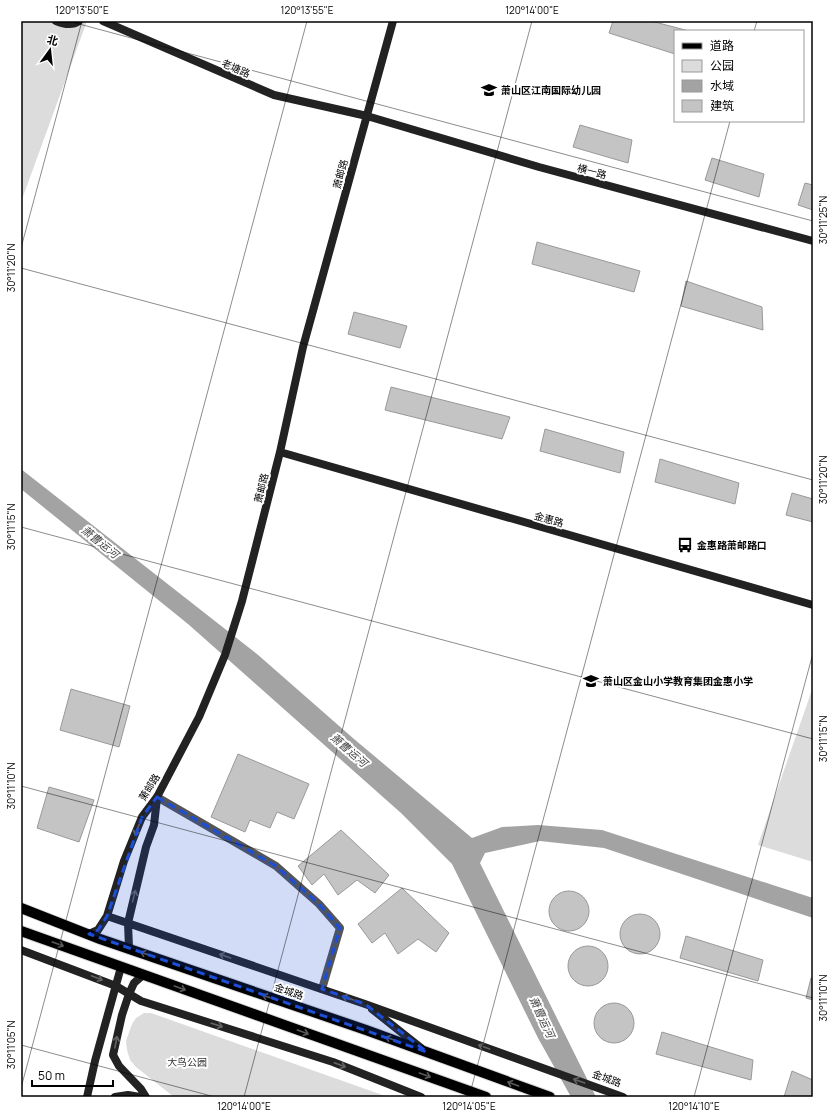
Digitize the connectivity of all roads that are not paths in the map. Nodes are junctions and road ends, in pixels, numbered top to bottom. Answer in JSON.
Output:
{"nodes":[{"id":1,"x":56,"y":21,"type":"edge"},
{"id":2,"x":79,"y":21,"type":"edge"},
{"id":3,"x":103,"y":21,"type":"edge"},
{"id":4,"x":393,"y":21,"type":"edge"},
{"id":5,"x":367,"y":116,"type":"junction"},
{"id":6,"x":813,"y":241,"type":"edge"},
{"id":7,"x":280,"y":452,"type":"junction"},
{"id":8,"x":813,"y":605,"type":"edge"},
{"id":9,"x":157,"y":797,"type":"junction"},
{"id":10,"x":21,"y":908,"type":"edge"},
{"id":11,"x":107,"y":916,"type":"junction"},
{"id":12,"x":128,"y":923,"type":"junction"},
{"id":13,"x":21,"y":931,"type":"edge"},
{"id":14,"x":89,"y":934,"type":"junction"},
{"id":15,"x":128,"y":948,"type":"junction"},
{"id":16,"x":21,"y":950,"type":"edge"},
{"id":17,"x":121,"y":967,"type":"junction"},
{"id":18,"x":143,"y":975,"type":"junction"},
{"id":19,"x":116,"y":986,"type":"junction"},
{"id":20,"x":322,"y":989,"type":"junction"},
{"id":21,"x":129,"y":994,"type":"junction"},
{"id":22,"x":365,"y":1004,"type":"junction"},
{"id":23,"x":427,"y":1052,"type":"junction"},
{"id":24,"x":87,"y":1097,"type":"edge"},
{"id":25,"x":115,"y":1097,"type":"edge"},
{"id":26,"x":140,"y":1097,"type":"edge"},
{"id":27,"x":146,"y":1097,"type":"edge"},
{"id":28,"x":421,"y":1097,"type":"edge"},
{"id":29,"x":486,"y":1097,"type":"edge"},
{"id":30,"x":550,"y":1097,"type":"edge"},
{"id":31,"x":623,"y":1097,"type":"edge"}],
"edges":[{"from":1,"to":2,"type":"main road"},
{"from":3,"to":5,"type":"main road","name":"老塘路"},
{"from":4,"to":5,"type":"main road","name":"萧邮路"},
{"from":5,"to":6,"type":"main road","name":"横一路"},
{"from":5,"to":7,"type":"main road","name":"萧邮路"},
{"from":7,"to":8,"type":"main road","name":"金惠路"},
{"from":7,"to":9,"type":"main road","name":"萧邮路"},
{"from":9,"to":11,"type":"main road","name":"萧邮路","one_way":true},
{"from":12,"to":9,"type":"main road","one_way":true},
{"from":9,"to":20,"type":"street"},
{"from":10,"to":14,"type":"main road","name":"金城路"},
{"from":11,"to":12,"type":"main road","name":"金城路"},
{"from":11,"to":14,"type":"main road","name":"萧邮路"},
{"from":12,"to":15,"type":"main road"},
{"from":20,"to":12,"type":"main road","name":"金城路","one_way":true},
{"from":13,"to":17,"type":"main road","one_way":true},
{"from":14,"to":15,"type":"main road","name":"金城路"},
{"from":23,"to":15,"type":"main road","name":"金城路","one_way":true},
{"from":16,"to":19,"type":"main road","one_way":true},
{"from":17,"to":18,"type":"main road"},
{"from":17,"to":19,"type":"main road"},
{"from":18,"to":21,"type":"main road"},
{"from":18,"to":29,"type":"main road","one_way":true},
{"from":19,"to":21,"type":"main road"},
{"from":19,"to":24,"type":"main road"},
{"from":22,"to":20,"type":"main road","name":"金城路","one_way":true},
{"from":27,"to":21,"type":"main road","one_way":true},
{"from":21,"to":28,"type":"main road","one_way":true},
{"from":22,"to":23,"type":"main road"},
{"from":31,"to":22,"type":"main road","name":"金城路","one_way":true},
{"from":30,"to":23,"type":"main road","name":"金城路","one_way":true},
{"from":25,"to":26,"type":"main road"}]}
